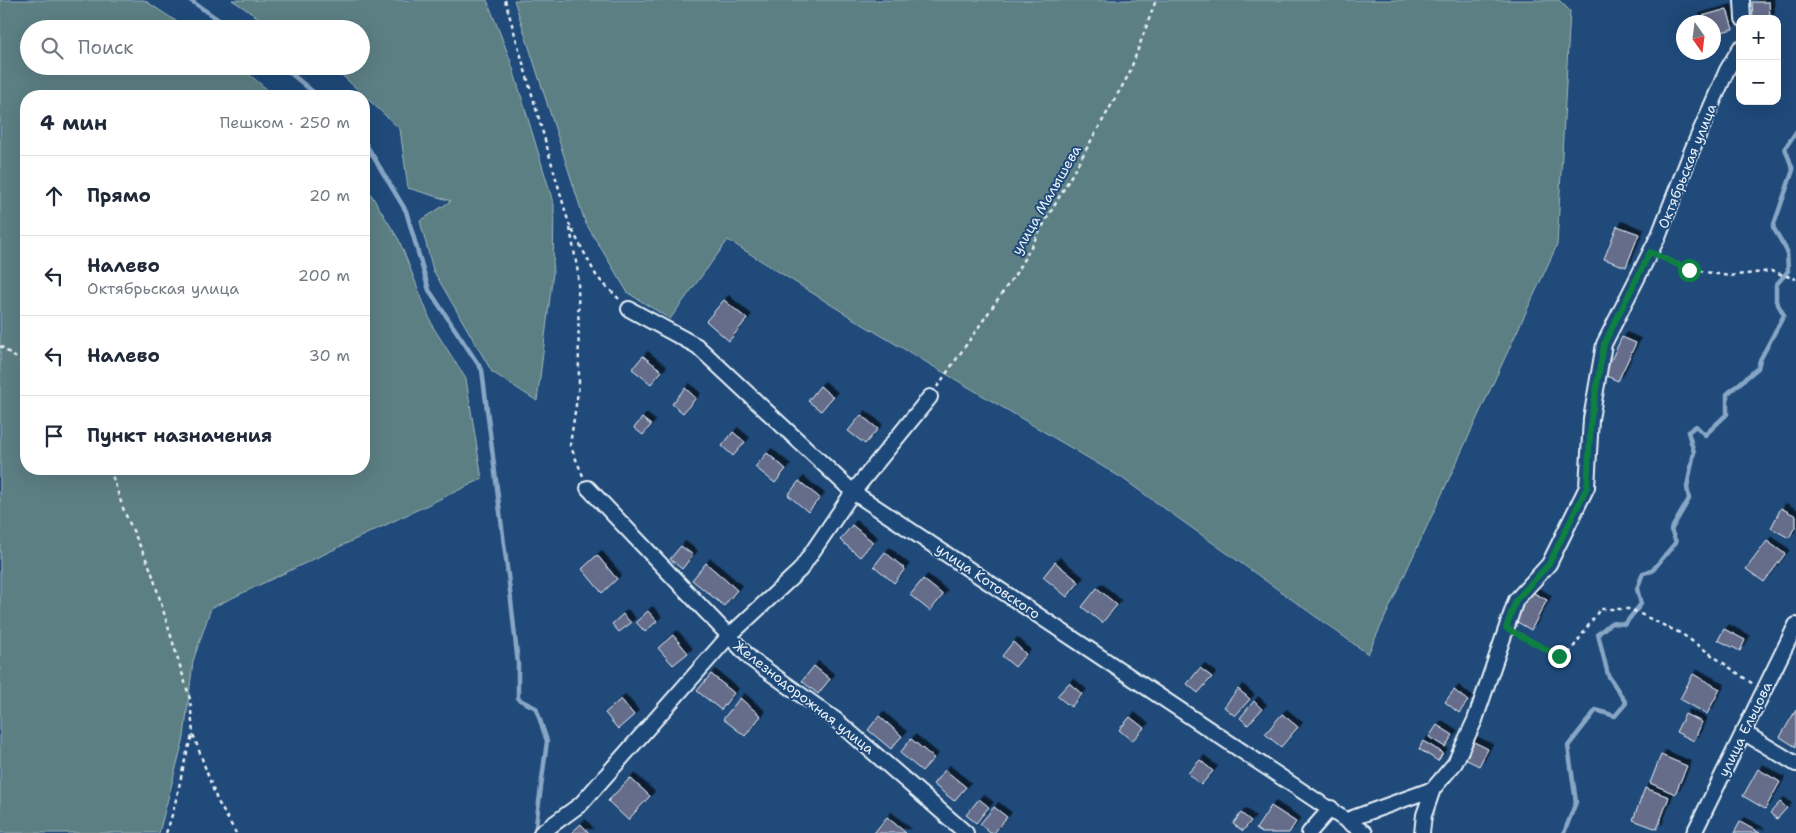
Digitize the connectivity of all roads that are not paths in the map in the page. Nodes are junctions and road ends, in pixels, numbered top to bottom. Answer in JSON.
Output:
{"nodes":[{"id":1,"x":1742,"y":0,"type":"edge"},
{"id":2,"x":1743,"y":15,"type":"edge"},
{"id":3,"x":1736,"y":55,"type":"edge"},
{"id":4,"x":629,"y":309,"type":"road end"},
{"id":5,"x":930,"y":397,"type":"road end"},
{"id":6,"x":588,"y":488,"type":"road end"},
{"id":7,"x":853,"y":492,"type":"junction"},
{"id":8,"x":1796,"y":625,"type":"edge"},
{"id":9,"x":728,"y":637,"type":"junction"},
{"id":10,"x":1743,"y":732,"type":"junction"},
{"id":11,"x":1796,"y":764,"type":"edge"},
{"id":12,"x":1433,"y":789,"type":"junction"},
{"id":13,"x":1331,"y":808,"type":"junction"},
{"id":14,"x":1346,"y":820,"type":"junction"},
{"id":15,"x":541,"y":833,"type":"edge"},
{"id":16,"x":966,"y":833,"type":"edge"},
{"id":17,"x":1309,"y":833,"type":"edge"},
{"id":18,"x":1365,"y":833,"type":"edge"},
{"id":19,"x":1422,"y":833,"type":"edge"},
{"id":20,"x":1694,"y":833,"type":"edge"}],
"edges":[{"from":1,"to":2,"type":"street"},
{"from":3,"to":12,"type":"street","name":"Октябрьская улица"},
{"from":4,"to":7,"type":"street","name":"улица Котовского"},
{"from":5,"to":7,"type":"street"},
{"from":6,"to":9,"type":"street","name":"Железнодорожная улица"},
{"from":7,"to":9,"type":"street"},
{"from":7,"to":13,"type":"street","name":"улица Котовского"},
{"from":8,"to":10,"type":"street","name":"улица Ельцова"},
{"from":9,"to":15,"type":"street"},
{"from":9,"to":16,"type":"street","name":"Железнодорожная улица"},
{"from":10,"to":11,"type":"street"},
{"from":10,"to":20,"type":"street","name":"улица Ельцова"},
{"from":12,"to":14,"type":"street"},
{"from":12,"to":19,"type":"street","name":"Октябрьская улица"},
{"from":13,"to":14,"type":"street","name":"улица Котовского"},
{"from":13,"to":17,"type":"street"},
{"from":14,"to":18,"type":"street","name":"улица Котовского"}]}
